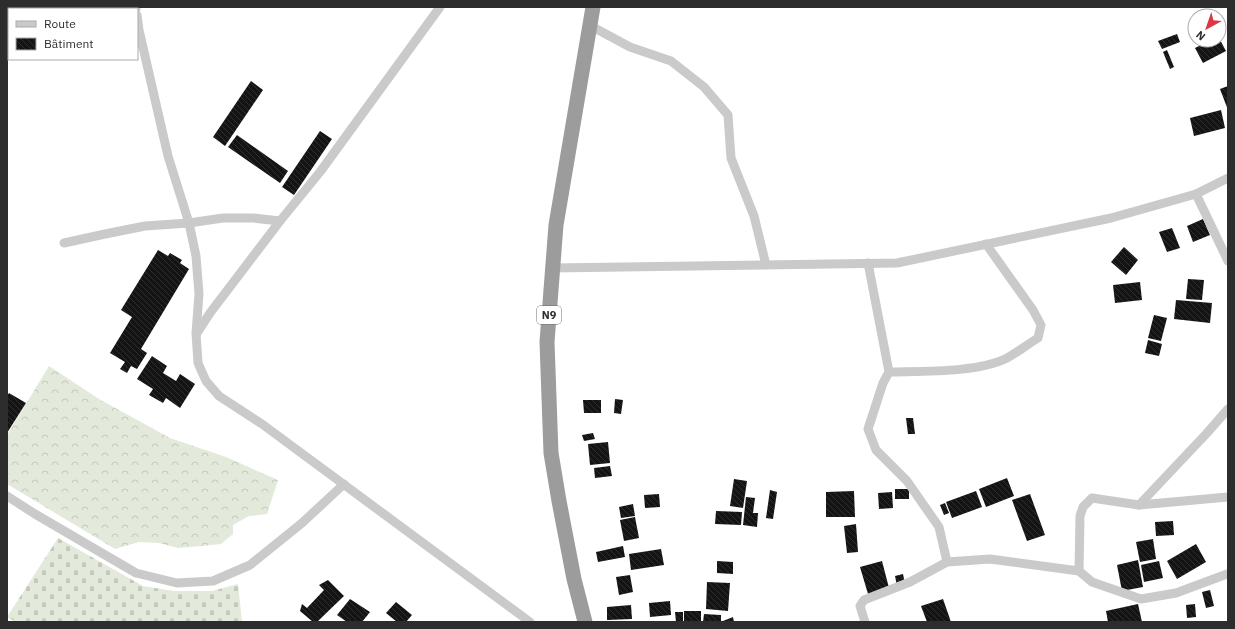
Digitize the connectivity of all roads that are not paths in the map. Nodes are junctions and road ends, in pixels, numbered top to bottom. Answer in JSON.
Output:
{"nodes":[{"id":1,"x":440,"y":7,"type":"edge"},
{"id":2,"x":593,"y":7,"type":"edge"},
{"id":3,"x":138,"y":22,"type":"edge"},
{"id":4,"x":589,"y":25,"type":"junction"},
{"id":5,"x":1228,"y":178,"type":"edge"},
{"id":6,"x":1196,"y":194,"type":"junction"},
{"id":7,"x":280,"y":221,"type":"junction"},
{"id":8,"x":189,"y":223,"type":"junction"},
{"id":9,"x":64,"y":243,"type":"dead end"},
{"id":10,"x":986,"y":244,"type":"junction"},
{"id":11,"x":1228,"y":261,"type":"edge"},
{"id":12,"x":868,"y":263,"type":"junction"},
{"id":13,"x":766,"y":265,"type":"junction"},
{"id":14,"x":552,"y":268,"type":"junction"},
{"id":15,"x":196,"y":333,"type":"junction"},
{"id":16,"x":889,"y":372,"type":"junction"},
{"id":17,"x":1228,"y":409,"type":"edge"},
{"id":18,"x":344,"y":484,"type":"junction"},
{"id":19,"x":7,"y":496,"type":"edge"},
{"id":20,"x":1228,"y":497,"type":"edge"},
{"id":21,"x":1139,"y":505,"type":"junction"},
{"id":22,"x":947,"y":562,"type":"junction"},
{"id":23,"x":1079,"y":571,"type":"junction"},
{"id":24,"x":1227,"y":574,"type":"dead end"},
{"id":25,"x":530,"y":622,"type":"edge"},
{"id":26,"x":585,"y":622,"type":"edge"},
{"id":27,"x":865,"y":622,"type":"edge"}],
"edges":[{"from":1,"to":7,"type":"street"},
{"from":2,"to":4,"type":"highway","number":"N9"},
{"from":3,"to":8,"type":"street"},
{"from":4,"to":13,"type":"street"},
{"from":4,"to":14,"type":"highway","number":"N9"},
{"from":5,"to":6,"type":"street"},
{"from":6,"to":10,"type":"street"},
{"from":6,"to":11,"type":"street"},
{"from":7,"to":8,"type":"street"},
{"from":7,"to":15,"type":"street"},
{"from":8,"to":9,"type":"street"},
{"from":8,"to":15,"type":"street"},
{"from":10,"to":12,"type":"street"},
{"from":10,"to":16,"type":"street"},
{"from":12,"to":13,"type":"street"},
{"from":12,"to":16,"type":"street"},
{"from":13,"to":14,"type":"street"},
{"from":14,"to":26,"type":"highway","number":"N9"},
{"from":15,"to":18,"type":"street"},
{"from":16,"to":22,"type":"street"},
{"from":17,"to":21,"type":"street"},
{"from":18,"to":19,"type":"street"},
{"from":18,"to":25,"type":"street"},
{"from":20,"to":21,"type":"street"},
{"from":21,"to":23,"type":"street"},
{"from":22,"to":23,"type":"street"},
{"from":22,"to":27,"type":"street"},
{"from":23,"to":24,"type":"street"}]}
